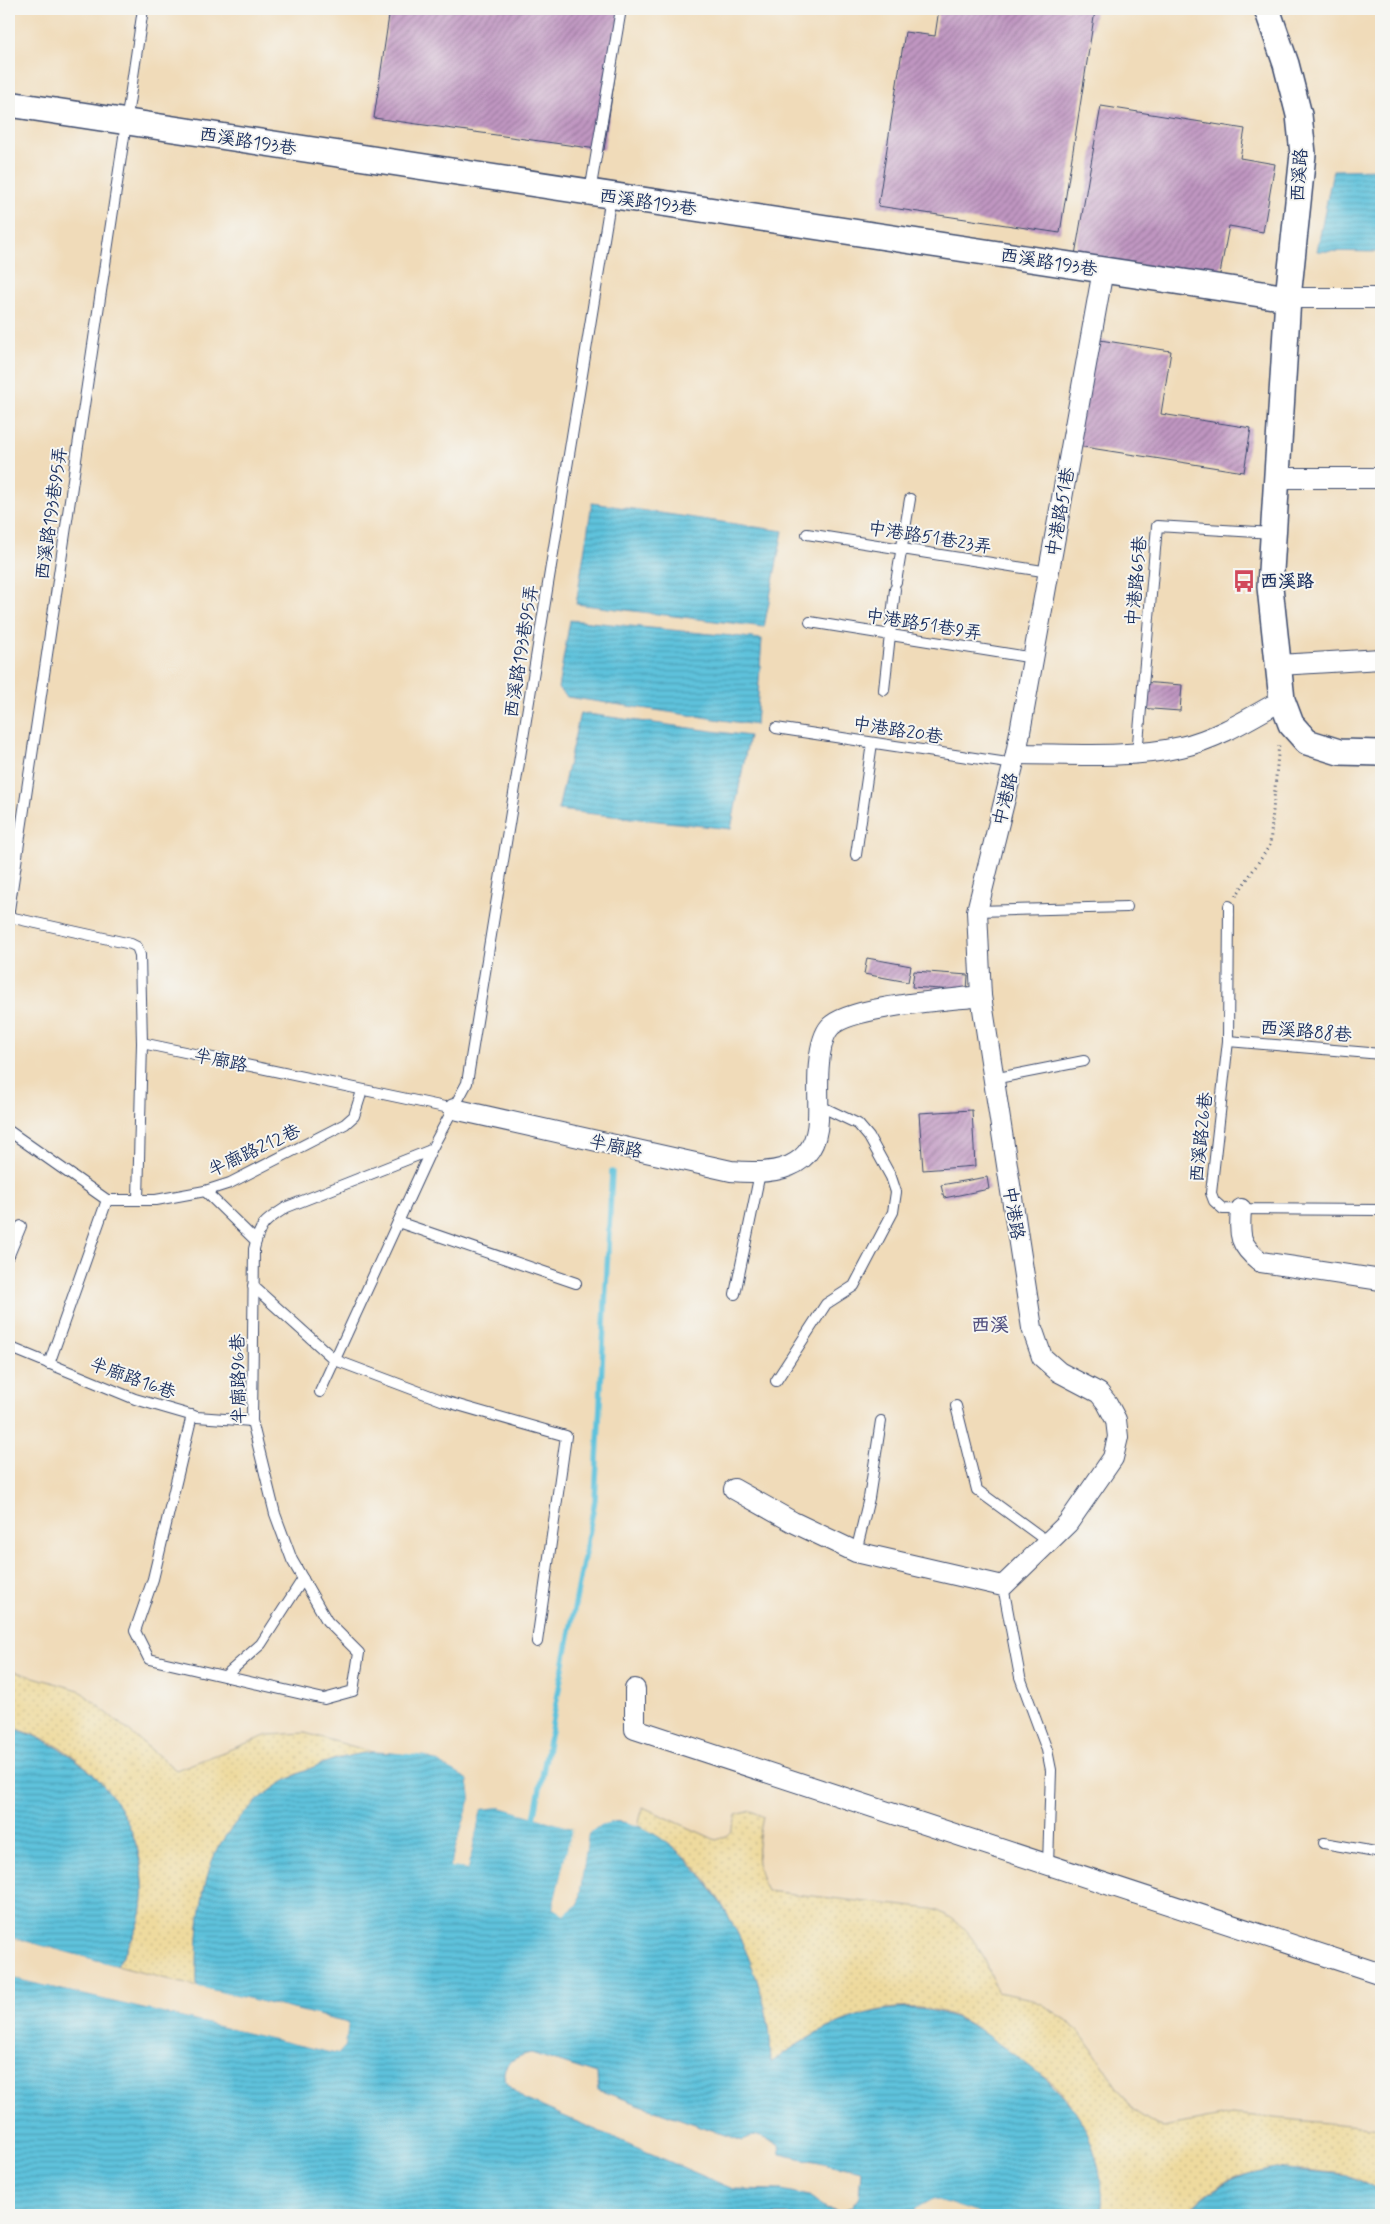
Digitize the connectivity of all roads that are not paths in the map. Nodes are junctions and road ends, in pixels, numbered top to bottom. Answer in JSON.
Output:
{"nodes":[{"id":1,"x":143,"y":9,"type":"edge"},
{"id":2,"x":621,"y":9,"type":"edge"},
{"id":3,"x":1267,"y":9,"type":"edge"},
{"id":4,"x":9,"y":104,"type":"edge"},
{"id":5,"x":126,"y":122,"type":"junction"},
{"id":6,"x":600,"y":195,"type":"junction"},
{"id":7,"x":1103,"y":270,"type":"junction"},
{"id":8,"x":1288,"y":298,"type":"junction"},
{"id":9,"x":1381,"y":298,"type":"edge"},
{"id":10,"x":1276,"y":478,"type":"junction"},
{"id":11,"x":1381,"y":478,"type":"edge"},
{"id":12,"x":910,"y":499,"type":"dead end"},
{"id":13,"x":1273,"y":533,"type":"junction"},
{"id":14,"x":807,"y":534,"type":"dead end"},
{"id":15,"x":902,"y":549,"type":"junction"},
{"id":16,"x":1049,"y":572,"type":"junction"},
{"id":17,"x":810,"y":622,"type":"dead end"},
{"id":18,"x":890,"y":635,"type":"junction"},
{"id":19,"x":1034,"y":658,"type":"junction"},
{"id":20,"x":1381,"y":659,"type":"edge"},
{"id":21,"x":1279,"y":664,"type":"junction"},
{"id":22,"x":884,"y":690,"type":"dead end"},
{"id":23,"x":1282,"y":700,"type":"junction"},
{"id":24,"x":776,"y":728,"type":"dead end"},
{"id":25,"x":872,"y":743,"type":"junction"},
{"id":26,"x":1381,"y":753,"type":"edge"},
{"id":27,"x":1136,"y":754,"type":"junction"},
{"id":28,"x":1015,"y":759,"type":"junction"},
{"id":29,"x":856,"y":855,"type":"dead end"},
{"id":30,"x":1229,"y":906,"type":"road end"},
{"id":31,"x":1127,"y":907,"type":"dead end"},
{"id":32,"x":9,"y":910,"type":"edge"},
{"id":33,"x":977,"y":911,"type":"junction"},
{"id":34,"x":9,"y":917,"type":"edge"},
{"id":35,"x":981,"y":996,"type":"junction"},
{"id":36,"x":1228,"y":1040,"type":"junction"},
{"id":37,"x":142,"y":1044,"type":"junction"},
{"id":38,"x":1381,"y":1054,"type":"edge"},
{"id":39,"x":1084,"y":1061,"type":"dead end"},
{"id":40,"x":993,"y":1079,"type":"junction"},
{"id":41,"x":362,"y":1091,"type":"junction"},
{"id":42,"x":818,"y":1105,"type":"junction"},
{"id":43,"x":454,"y":1109,"type":"junction"},
{"id":44,"x":9,"y":1131,"type":"edge"},
{"id":45,"x":431,"y":1150,"type":"junction"},
{"id":46,"x":760,"y":1174,"type":"junction"},
{"id":47,"x":205,"y":1191,"type":"junction"},
{"id":48,"x":138,"y":1199,"type":"junction"},
{"id":49,"x":107,"y":1200,"type":"junction"},
{"id":50,"x":1242,"y":1209,"type":"junction"},
{"id":51,"x":1381,"y":1210,"type":"edge"},
{"id":52,"x":398,"y":1222,"type":"junction"},
{"id":53,"x":21,"y":1226,"type":"dead end"},
{"id":54,"x":256,"y":1242,"type":"junction"},
{"id":55,"x":9,"y":1255,"type":"edge"},
{"id":56,"x":1381,"y":1280,"type":"edge"},
{"id":57,"x":576,"y":1283,"type":"dead end"},
{"id":58,"x":253,"y":1286,"type":"junction"},
{"id":59,"x":735,"y":1294,"type":"dead end"},
{"id":60,"x":9,"y":1347,"type":"edge"},
{"id":61,"x":335,"y":1360,"type":"junction"},
{"id":62,"x":49,"y":1364,"type":"junction"},
{"id":63,"x":776,"y":1381,"type":"dead end"},
{"id":64,"x":320,"y":1392,"type":"dead end"},
{"id":65,"x":956,"y":1406,"type":"dead end"},
{"id":66,"x":192,"y":1415,"type":"junction"},
{"id":67,"x":252,"y":1421,"type":"junction"},
{"id":68,"x":881,"y":1421,"type":"dead end"},
{"id":69,"x":734,"y":1489,"type":"dead end"},
{"id":70,"x":1048,"y":1542,"type":"junction"},
{"id":71,"x":856,"y":1552,"type":"junction"},
{"id":72,"x":303,"y":1579,"type":"junction"},
{"id":73,"x":1003,"y":1586,"type":"junction"},
{"id":74,"x":537,"y":1642,"type":"dead end"},
{"id":75,"x":225,"y":1676,"type":"junction"},
{"id":76,"x":635,"y":1689,"type":"dead end"},
{"id":77,"x":1324,"y":1843,"type":"dead end"},
{"id":78,"x":1381,"y":1854,"type":"edge"},
{"id":79,"x":1048,"y":1865,"type":"junction"},
{"id":80,"x":1381,"y":1974,"type":"edge"}],
"edges":[{"from":1,"to":5,"type":"lane","name":"西溪路193巷95弄"},
{"from":2,"to":6,"type":"lane","name":"西溪路193巷95弄"},
{"from":3,"to":8,"type":"street","name":"西溪路"},
{"from":4,"to":5,"type":"street","name":"西溪路193巷"},
{"from":5,"to":6,"type":"street","name":"西溪路193巷"},
{"from":5,"to":32,"type":"lane","name":"西溪路193巷95弄"},
{"from":6,"to":7,"type":"street","name":"西溪路193巷"},
{"from":6,"to":43,"type":"lane","name":"西溪路193巷95弄"},
{"from":7,"to":8,"type":"street","name":"西溪路193巷"},
{"from":7,"to":16,"type":"street","name":"中港路51巷"},
{"from":8,"to":9,"type":"street"},
{"from":8,"to":10,"type":"street","name":"西溪路"},
{"from":10,"to":11,"type":"street"},
{"from":10,"to":13,"type":"street","name":"西溪路"},
{"from":12,"to":15,"type":"lane"},
{"from":13,"to":21,"type":"street","name":"西溪路"},
{"from":13,"to":27,"type":"lane","name":"中港路65巷"},
{"from":14,"to":15,"type":"lane","name":"中港路51巷23弄"},
{"from":15,"to":16,"type":"lane","name":"中港路51巷23弄"},
{"from":15,"to":18,"type":"lane"},
{"from":16,"to":19,"type":"street","name":"中港路51巷"},
{"from":17,"to":18,"type":"lane","name":"中港路51巷9弄"},
{"from":18,"to":19,"type":"lane","name":"中港路51巷9弄"},
{"from":18,"to":22,"type":"lane"},
{"from":19,"to":28,"type":"street","name":"中港路51巷"},
{"from":20,"to":21,"type":"street"},
{"from":21,"to":23,"type":"street","name":"西溪路"},
{"from":23,"to":26,"type":"street","name":"西溪路"},
{"from":23,"to":27,"type":"street","name":"中港路"},
{"from":24,"to":25,"type":"lane","name":"中港路20巷"},
{"from":25,"to":28,"type":"lane","name":"中港路20巷"},
{"from":25,"to":29,"type":"lane"},
{"from":27,"to":28,"type":"street","name":"中港路"},
{"from":28,"to":33,"type":"street","name":"中港路"},
{"from":30,"to":36,"type":"lane","name":"西溪路26巷"},
{"from":31,"to":33,"type":"lane"},
{"from":33,"to":35,"type":"street","name":"中港路"},
{"from":34,"to":37,"type":"lane"},
{"from":35,"to":40,"type":"street","name":"中港路"},
{"from":35,"to":42,"type":"street","name":"半廍路"},
{"from":36,"to":38,"type":"lane","name":"西溪路88巷"},
{"from":36,"to":50,"type":"lane","name":"西溪路26巷"},
{"from":37,"to":41,"type":"lane","name":"半廍路"},
{"from":37,"to":48,"type":"lane"},
{"from":39,"to":40,"type":"lane"},
{"from":40,"to":70,"type":"street","name":"中港路"},
{"from":41,"to":43,"type":"lane","name":"半廍路"},
{"from":41,"to":47,"type":"lane","name":"半廍路212巷"},
{"from":42,"to":46,"type":"street","name":"半廍路"},
{"from":42,"to":63,"type":"lane"},
{"from":43,"to":45,"type":"lane"},
{"from":43,"to":46,"type":"street","name":"半廍路"},
{"from":44,"to":49,"type":"lane"},
{"from":45,"to":52,"type":"lane"},
{"from":45,"to":54,"type":"lane","name":"半廍路96巷"},
{"from":46,"to":59,"type":"lane"},
{"from":47,"to":48,"type":"lane","name":"半廍路212巷"},
{"from":47,"to":54,"type":"lane"},
{"from":48,"to":49,"type":"lane","name":"半廍路212巷"},
{"from":49,"to":62,"type":"lane"},
{"from":50,"to":51,"type":"lane","name":"西溪路26巷"},
{"from":50,"to":56,"type":"street"},
{"from":52,"to":57,"type":"lane"},
{"from":52,"to":61,"type":"lane"},
{"from":53,"to":55,"type":"lane"},
{"from":54,"to":58,"type":"lane","name":"半廍路96巷"},
{"from":58,"to":61,"type":"lane"},
{"from":58,"to":67,"type":"lane","name":"半廍路96巷"},
{"from":60,"to":62,"type":"lane","name":"半廍路16巷"},
{"from":61,"to":64,"type":"lane"},
{"from":61,"to":74,"type":"lane"},
{"from":62,"to":66,"type":"lane","name":"半廍路16巷"},
{"from":65,"to":70,"type":"lane"},
{"from":66,"to":67,"type":"lane","name":"半廍路16巷"},
{"from":66,"to":75,"type":"lane"},
{"from":67,"to":72,"type":"lane","name":"半廍路96巷"},
{"from":68,"to":71,"type":"lane"},
{"from":69,"to":71,"type":"street"},
{"from":70,"to":73,"type":"street","name":"中港路"},
{"from":71,"to":73,"type":"street"},
{"from":72,"to":75,"type":"lane"},
{"from":72,"to":75,"type":"lane","name":"半廍路96巷"},
{"from":73,"to":79,"type":"lane"},
{"from":76,"to":79,"type":"street"},
{"from":77,"to":78,"type":"lane"},
{"from":79,"to":80,"type":"street"}]}
